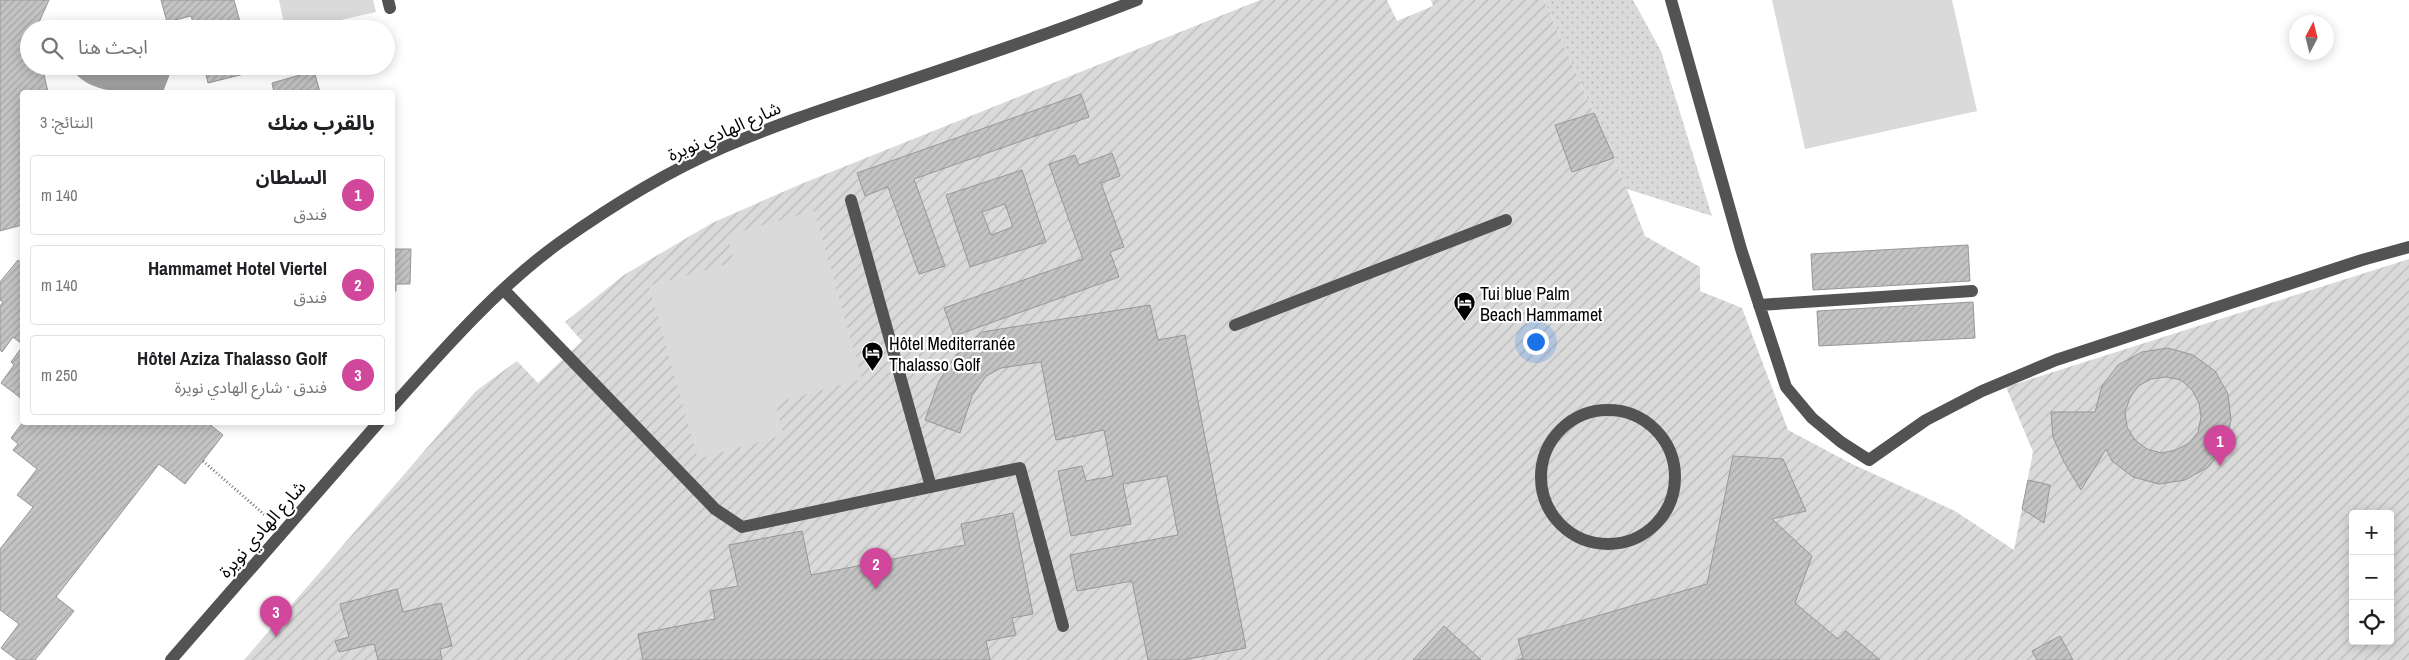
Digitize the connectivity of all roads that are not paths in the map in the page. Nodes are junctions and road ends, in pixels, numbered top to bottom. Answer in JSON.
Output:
{"nodes":[{"id":1,"x":1137,"y":0,"type":"edge"},
{"id":2,"x":1665,"y":0,"type":"edge"},
{"id":3,"x":1672,"y":5,"type":"edge"},
{"id":4,"x":851,"y":200,"type":"dead end"},
{"id":5,"x":1506,"y":220,"type":"dead end"},
{"id":6,"x":2409,"y":247,"type":"edge"},
{"id":7,"x":504,"y":290,"type":"junction"},
{"id":8,"x":1972,"y":292,"type":"dead end"},
{"id":9,"x":1760,"y":305,"type":"junction"},
{"id":10,"x":1235,"y":325,"type":"dead end"},
{"id":11,"x":395,"y":404,"type":"edge"},
{"id":12,"x":376,"y":425,"type":"edge"},
{"id":13,"x":1676,"y":475,"type":"joint"},
{"id":14,"x":931,"y":487,"type":"junction"},
{"id":15,"x":1063,"y":626,"type":"dead end"},
{"id":16,"x":172,"y":660,"type":"edge"}],
"edges":[{"from":1,"to":7,"type":"street","name":"شارع الهادي نويرة"},
{"from":2,"to":3,"type":"street"},
{"from":3,"to":9,"type":"street"},
{"from":4,"to":14,"type":"street"},
{"from":5,"to":10,"type":"street"},
{"from":6,"to":9,"type":"street"},
{"from":7,"to":11,"type":"street","name":"شارع الهادي نويرة"},
{"from":7,"to":14,"type":"street"},
{"from":8,"to":9,"type":"street"},
{"from":12,"to":16,"type":"street","name":"شارع الهادي نويرة"},
{"from":13,"to":13,"type":"street"},
{"from":14,"to":15,"type":"street"}]}
